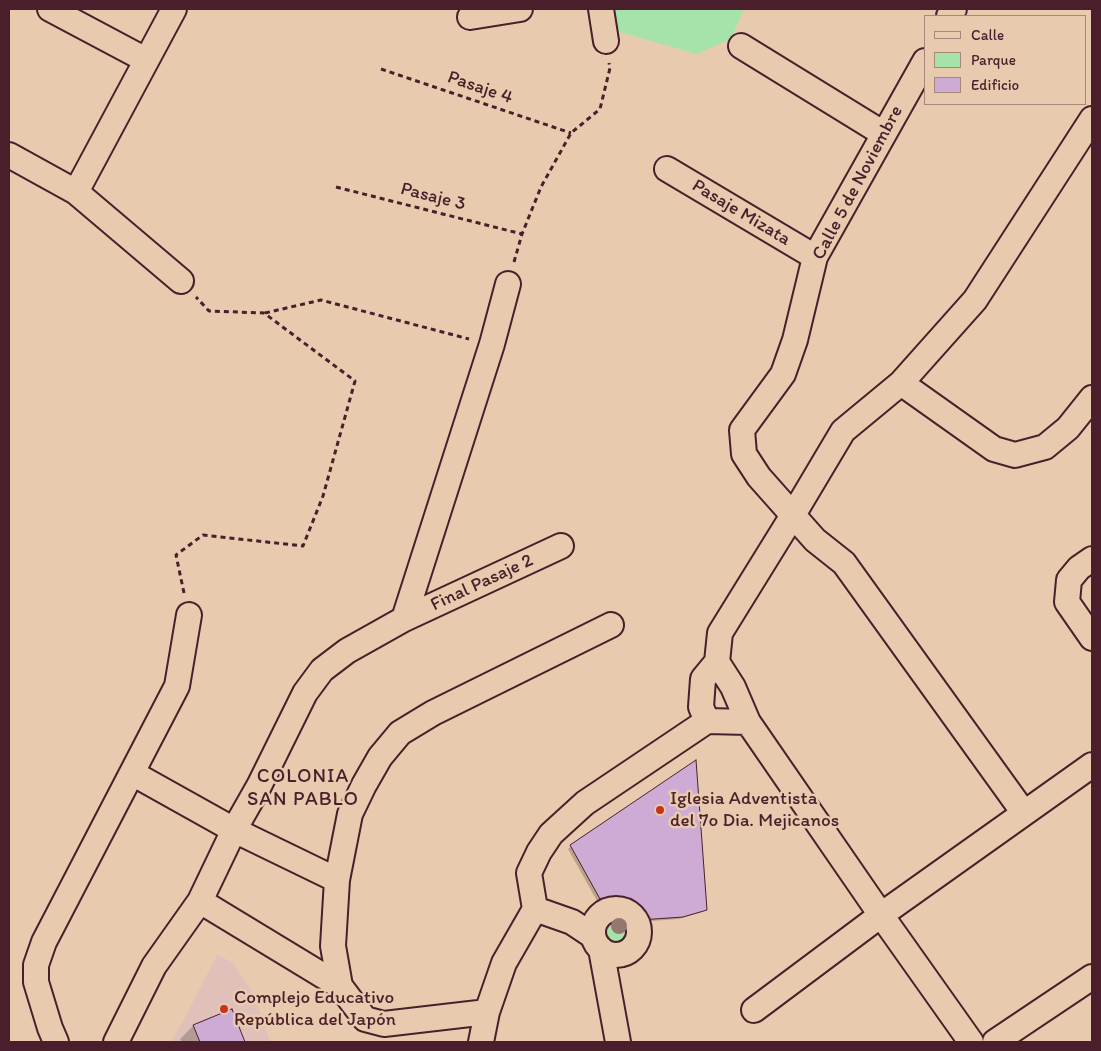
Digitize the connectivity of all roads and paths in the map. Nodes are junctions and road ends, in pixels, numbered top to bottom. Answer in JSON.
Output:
{"nodes":[{"id":1,"x":50,"y":9,"type":"edge"},
{"id":2,"x":174,"y":9,"type":"edge"},
{"id":3,"x":520,"y":9,"type":"edge"},
{"id":4,"x":601,"y":9,"type":"edge"},
{"id":5,"x":470,"y":17,"type":"dead end"},
{"id":6,"x":606,"y":41,"type":"joint"},
{"id":7,"x":741,"y":46,"type":"dead end"},
{"id":8,"x":146,"y":60,"type":"junction"},
{"id":9,"x":924,"y":63,"type":"edge"},
{"id":10,"x":381,"y":69,"type":"dead end"},
{"id":11,"x":1092,"y":119,"type":"edge"},
{"id":12,"x":570,"y":133,"type":"junction"},
{"id":13,"x":884,"y":134,"type":"junction"},
{"id":14,"x":9,"y":155,"type":"edge"},
{"id":15,"x":666,"y":169,"type":"dead end"},
{"id":16,"x":336,"y":187,"type":"dead end"},
{"id":17,"x":76,"y":192,"type":"junction"},
{"id":18,"x":522,"y":234,"type":"junction"},
{"id":19,"x":815,"y":257,"type":"junction"},
{"id":20,"x":181,"y":281,"type":"joint"},
{"id":21,"x":508,"y":284,"type":"joint"},
{"id":22,"x":264,"y":313,"type":"junction"},
{"id":23,"x":492,"y":344,"type":"junction"},
{"id":24,"x":901,"y":383,"type":"junction"},
{"id":25,"x":1092,"y":398,"type":"edge"},
{"id":26,"x":793,"y":515,"type":"junction"},
{"id":27,"x":561,"y":546,"type":"dead end"},
{"id":28,"x":1092,"y":558,"type":"edge"},
{"id":29,"x":189,"y":615,"type":"joint"},
{"id":30,"x":404,"y":619,"type":"junction"},
{"id":31,"x":611,"y":624,"type":"dead end"},
{"id":32,"x":1092,"y":638,"type":"edge"},
{"id":33,"x":717,"y":662,"type":"junction"},
{"id":34,"x":707,"y":721,"type":"junction"},
{"id":35,"x":748,"y":722,"type":"junction"},
{"id":36,"x":1092,"y":765,"type":"edge"},
{"id":37,"x":132,"y":773,"type":"junction"},
{"id":38,"x":1024,"y":814,"type":"junction"},
{"id":39,"x":234,"y":830,"type":"junction"},
{"id":40,"x":337,"y":880,"type":"junction"},
{"id":41,"x":200,"y":900,"type":"junction"},
{"id":42,"x":535,"y":909,"type":"junction"},
{"id":43,"x":881,"y":915,"type":"junction"},
{"id":44,"x":1092,"y":977,"type":"edge"},
{"id":45,"x":340,"y":986,"type":"junction"},
{"id":46,"x":754,"y":1010,"type":"dead end"},
{"id":47,"x":487,"y":1012,"type":"junction"},
{"id":48,"x":56,"y":1042,"type":"edge"},
{"id":49,"x":116,"y":1042,"type":"edge"},
{"id":50,"x":481,"y":1042,"type":"edge"},
{"id":51,"x":618,"y":1042,"type":"edge"},
{"id":52,"x":971,"y":1042,"type":"edge"},
{"id":53,"x":995,"y":1042,"type":"edge"}],
"edges":[{"from":1,"to":8,"type":"street"},
{"from":2,"to":8,"type":"street"},
{"from":3,"to":5,"type":"street"},
{"from":4,"to":6,"type":"street"},
{"from":6,"to":12,"type":"path"},
{"from":7,"to":13,"type":"street"},
{"from":8,"to":17,"type":"street"},
{"from":9,"to":13,"type":"street","name":"Calle 5 de Noviembre"},
{"from":10,"to":12,"type":"path","name":"Pasaje 4"},
{"from":11,"to":24,"type":"street"},
{"from":12,"to":18,"type":"path"},
{"from":13,"to":19,"type":"street","name":"Calle 5 de Noviembre"},
{"from":14,"to":17,"type":"street"},
{"from":15,"to":19,"type":"street","name":"Pasaje Mizata"},
{"from":16,"to":18,"type":"path","name":"Pasaje 3"},
{"from":17,"to":20,"type":"street"},
{"from":18,"to":21,"type":"path"},
{"from":19,"to":26,"type":"street","name":"Calle 5 de Noviembre"},
{"from":20,"to":22,"type":"path"},
{"from":21,"to":23,"type":"street"},
{"from":22,"to":23,"type":"path"},
{"from":22,"to":29,"type":"path"},
{"from":23,"to":30,"type":"street"},
{"from":24,"to":25,"type":"street"},
{"from":24,"to":26,"type":"street"},
{"from":26,"to":33,"type":"street"},
{"from":26,"to":38,"type":"street","name":"Calle 5 de Noviembre"},
{"from":27,"to":30,"type":"street","name":"Final Pasaje 2"},
{"from":28,"to":32,"type":"street"},
{"from":29,"to":37,"type":"street"},
{"from":30,"to":39,"type":"street","name":"Final Pasaje 2"},
{"from":31,"to":40,"type":"street"},
{"from":33,"to":34,"type":"street"},
{"from":33,"to":35,"type":"street"},
{"from":34,"to":35,"type":"street"},
{"from":34,"to":42,"type":"street"},
{"from":35,"to":43,"type":"street"},
{"from":36,"to":38,"type":"street"},
{"from":37,"to":39,"type":"street"},
{"from":37,"to":48,"type":"street"},
{"from":38,"to":43,"type":"street"},
{"from":39,"to":40,"type":"street"},
{"from":39,"to":41,"type":"street","name":"Final Pasaje 2"},
{"from":40,"to":45,"type":"street"},
{"from":41,"to":45,"type":"street"},
{"from":41,"to":49,"type":"street","name":"Final Pasaje 2"},
{"from":42,"to":47,"type":"street"},
{"from":42,"to":51,"type":"street"},
{"from":43,"to":46,"type":"street"},
{"from":43,"to":52,"type":"street"},
{"from":44,"to":53,"type":"street"},
{"from":45,"to":47,"type":"street"},
{"from":47,"to":50,"type":"street"}]}
